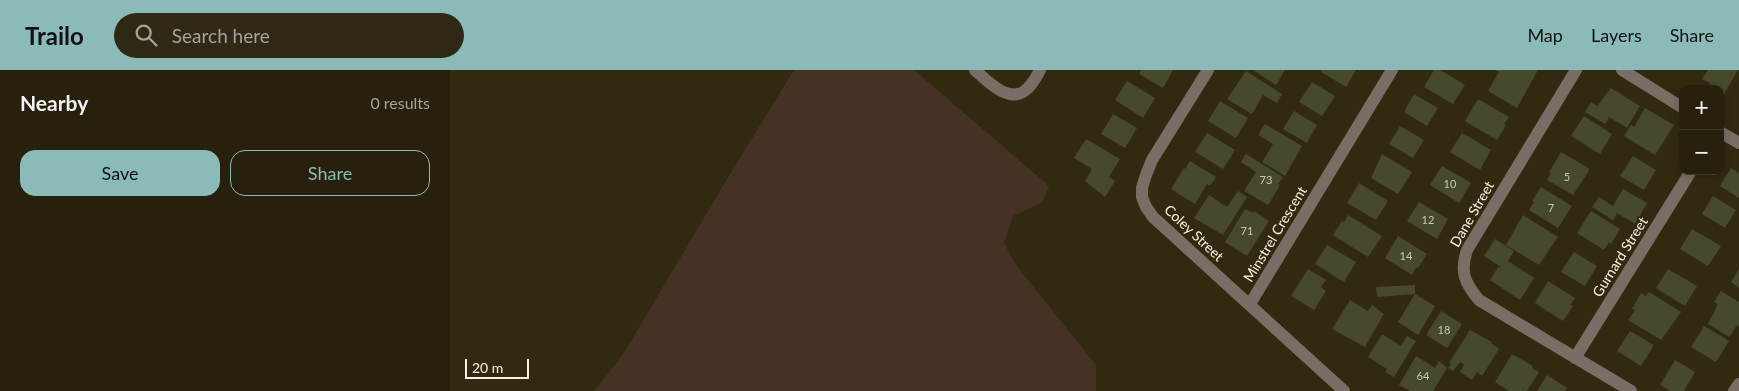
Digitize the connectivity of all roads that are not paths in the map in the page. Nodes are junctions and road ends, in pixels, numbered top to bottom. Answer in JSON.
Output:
{"nodes":[{"id":1,"x":975,"y":70,"type":"edge"},
{"id":2,"x":1040,"y":70,"type":"edge"},
{"id":3,"x":1208,"y":70,"type":"edge"},
{"id":4,"x":1392,"y":70,"type":"edge"},
{"id":5,"x":1576,"y":70,"type":"edge"},
{"id":6,"x":1622,"y":70,"type":"edge"},
{"id":7,"x":1679,"y":106,"type":"edge"},
{"id":8,"x":1724,"y":134,"type":"edge"},
{"id":9,"x":1739,"y":143,"type":"edge"},
{"id":10,"x":1689,"y":175,"type":"edge"},
{"id":11,"x":1250,"y":304,"type":"junction"},
{"id":12,"x":1575,"y":358,"type":"junction"},
{"id":13,"x":1739,"y":384,"type":"edge"},
{"id":14,"x":1344,"y":391,"type":"edge"},
{"id":15,"x":1631,"y":391,"type":"edge"},
{"id":16,"x":1734,"y":391,"type":"edge"}],
"edges":[{"from":1,"to":2,"type":"street"},
{"from":3,"to":11,"type":"street","name":"Coley Street"},
{"from":4,"to":11,"type":"street","name":"Minstrel Crescent"},
{"from":5,"to":12,"type":"street","name":"Dane Street"},
{"from":6,"to":7,"type":"street"},
{"from":8,"to":9,"type":"street"},
{"from":10,"to":12,"type":"street","name":"Gurnard Street"},
{"from":11,"to":14,"type":"street","name":"Minstrel Crescent"},
{"from":12,"to":15,"type":"street","name":"Dane Street"},
{"from":13,"to":16,"type":"street"}]}
